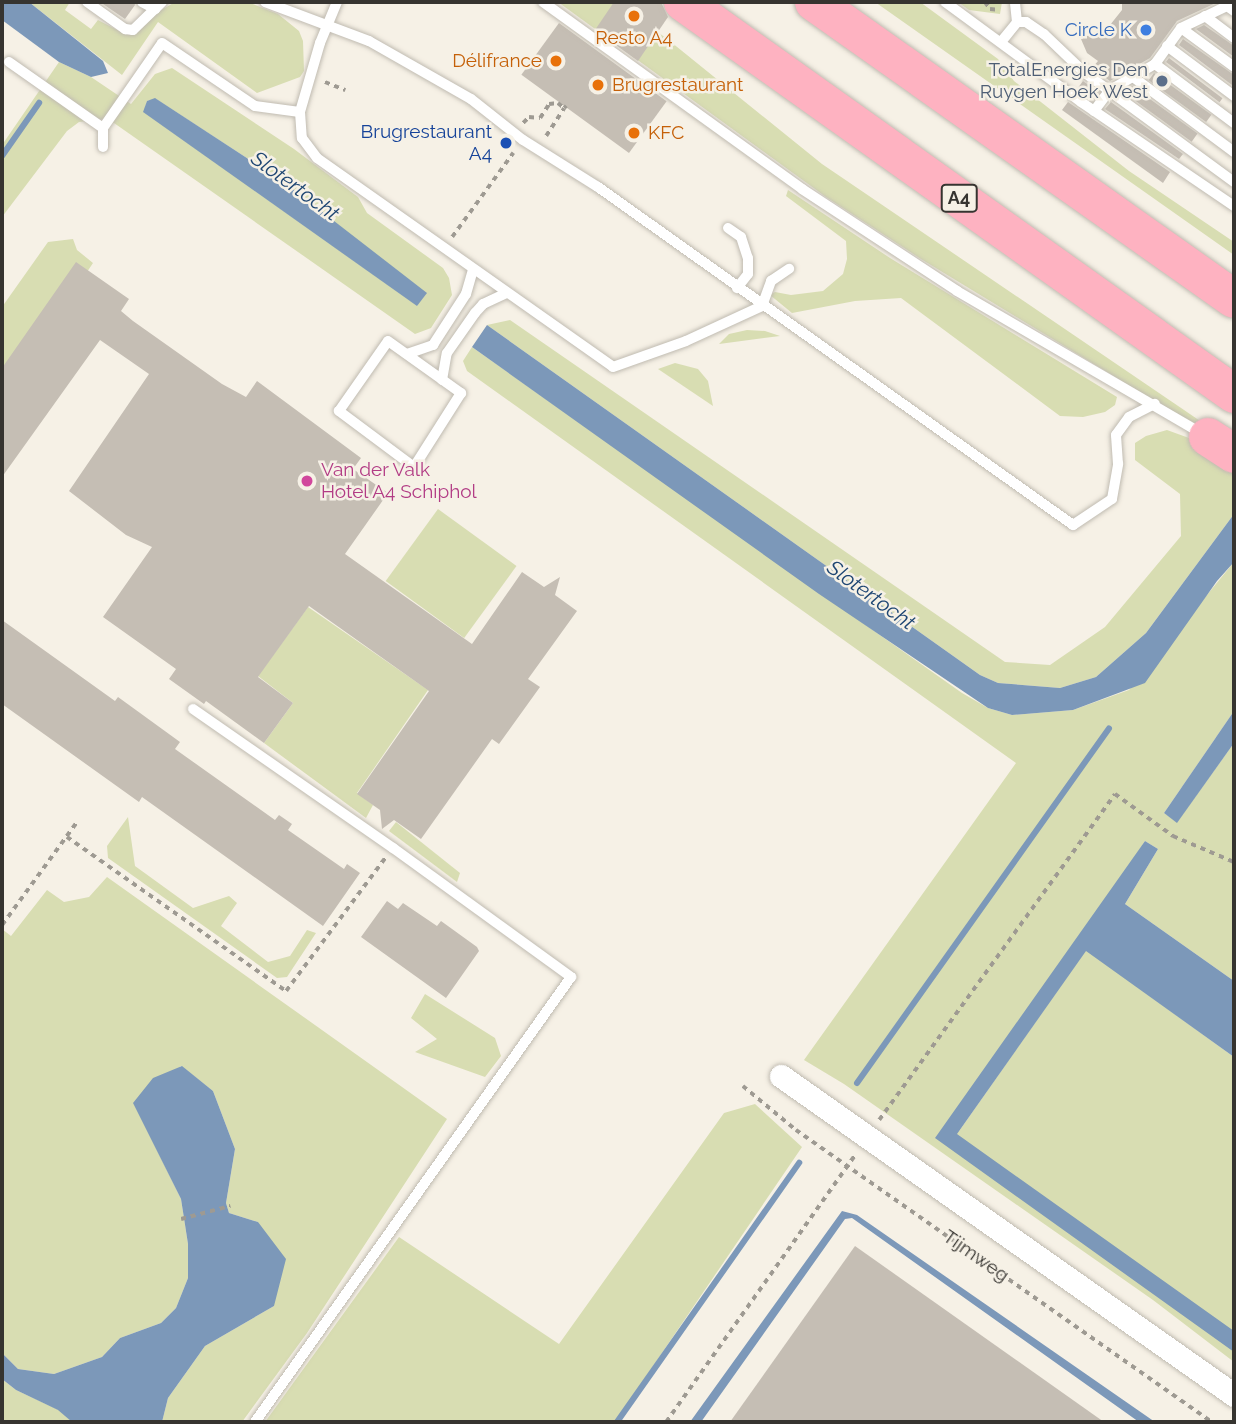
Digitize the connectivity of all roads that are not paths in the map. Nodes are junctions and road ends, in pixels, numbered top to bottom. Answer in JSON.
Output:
{"nodes":[{"id":1,"x":87,"y":2,"type":"edge"},
{"id":2,"x":142,"y":2,"type":"edge"},
{"id":3,"x":265,"y":2,"type":"edge"},
{"id":4,"x":337,"y":2,"type":"edge"},
{"id":5,"x":543,"y":2,"type":"edge"},
{"id":6,"x":683,"y":2,"type":"edge"},
{"id":7,"x":814,"y":2,"type":"edge"},
{"id":8,"x":945,"y":2,"type":"edge"},
{"id":9,"x":1015,"y":2,"type":"edge"},
{"id":10,"x":159,"y":5,"type":"edge"},
{"id":11,"x":1231,"y":9,"type":"edge"},
{"id":12,"x":1205,"y":16,"type":"junction"},
{"id":13,"x":1017,"y":22,"type":"junction"},
{"id":14,"x":327,"y":26,"type":"junction"},
{"id":15,"x":1181,"y":28,"type":"junction"},
{"id":16,"x":1234,"y":38,"type":"edge"},
{"id":17,"x":1001,"y":42,"type":"junction"},
{"id":18,"x":1167,"y":46,"type":"junction"},
{"id":19,"x":9,"y":62,"type":"dead end"},
{"id":20,"x":1155,"y":64,"type":"junction"},
{"id":21,"x":1234,"y":67,"type":"edge"},
{"id":22,"x":1133,"y":77,"type":"junction"},
{"id":23,"x":1110,"y":90,"type":"junction"},
{"id":24,"x":1234,"y":96,"type":"edge"},
{"id":25,"x":1094,"y":111,"type":"junction"},
{"id":26,"x":300,"y":112,"type":"junction"},
{"id":27,"x":1234,"y":123,"type":"edge"},
{"id":28,"x":103,"y":128,"type":"junction"},
{"id":29,"x":103,"y":147,"type":"dead end"},
{"id":30,"x":1234,"y":152,"type":"edge"},
{"id":31,"x":1234,"y":181,"type":"edge"},
{"id":32,"x":1234,"y":206,"type":"edge"},
{"id":33,"x":728,"y":228,"type":"dead end"},
{"id":34,"x":473,"y":269,"type":"junction"},
{"id":35,"x":789,"y":269,"type":"dead end"},
{"id":36,"x":737,"y":288,"type":"junction"},
{"id":37,"x":507,"y":293,"type":"junction"},
{"id":38,"x":1234,"y":299,"type":"edge"},
{"id":39,"x":762,"y":306,"type":"junction"},
{"id":40,"x":407,"y":354,"type":"junction"},
{"id":41,"x":442,"y":380,"type":"junction"},
{"id":42,"x":1234,"y":394,"type":"edge"},
{"id":43,"x":1155,"y":404,"type":"junction"},
{"id":44,"x":1221,"y":445,"type":"edge"},
{"id":45,"x":193,"y":709,"type":"dead end"},
{"id":46,"x":781,"y":1076,"type":"dead end"},
{"id":47,"x":1234,"y":1395,"type":"edge"},
{"id":48,"x":255,"y":1422,"type":"edge"}],
"edges":[{"from":1,"to":10,"type":"lane"},
{"from":2,"to":10,"type":"lane"},
{"from":3,"to":14,"type":"lane"},
{"from":4,"to":14,"type":"lane"},
{"from":5,"to":43,"type":"lane"},
{"from":6,"to":42,"type":"highway","number":"A4"},
{"from":7,"to":38,"type":"highway"},
{"from":8,"to":17,"type":"lane"},
{"from":9,"to":13,"type":"lane"},
{"from":11,"to":12,"type":"lane"},
{"from":12,"to":15,"type":"lane"},
{"from":12,"to":16,"type":"lane"},
{"from":13,"to":17,"type":"lane"},
{"from":13,"to":23,"type":"lane"},
{"from":14,"to":26,"type":"lane"},
{"from":14,"to":36,"type":"lane"},
{"from":15,"to":18,"type":"lane"},
{"from":15,"to":21,"type":"lane"},
{"from":17,"to":25,"type":"lane"},
{"from":18,"to":20,"type":"lane"},
{"from":18,"to":24,"type":"lane"},
{"from":19,"to":28,"type":"lane"},
{"from":20,"to":22,"type":"lane"},
{"from":20,"to":27,"type":"lane"},
{"from":22,"to":23,"type":"lane"},
{"from":22,"to":30,"type":"lane"},
{"from":23,"to":25,"type":"lane"},
{"from":23,"to":31,"type":"lane"},
{"from":25,"to":32,"type":"lane"},
{"from":26,"to":28,"type":"lane"},
{"from":26,"to":34,"type":"lane"},
{"from":28,"to":29,"type":"lane"},
{"from":33,"to":36,"type":"lane"},
{"from":34,"to":37,"type":"lane"},
{"from":34,"to":40,"type":"lane"},
{"from":35,"to":39,"type":"lane"},
{"from":36,"to":39,"type":"lane"},
{"from":37,"to":39,"type":"lane"},
{"from":37,"to":41,"type":"lane"},
{"from":39,"to":43,"type":"lane"},
{"from":40,"to":41,"type":"lane"},
{"from":40,"to":41,"type":"lane"},
{"from":43,"to":44,"type":"lane"},
{"from":45,"to":48,"type":"lane"},
{"from":46,"to":47,"type":"street","name":"Tijmweg"}]}
